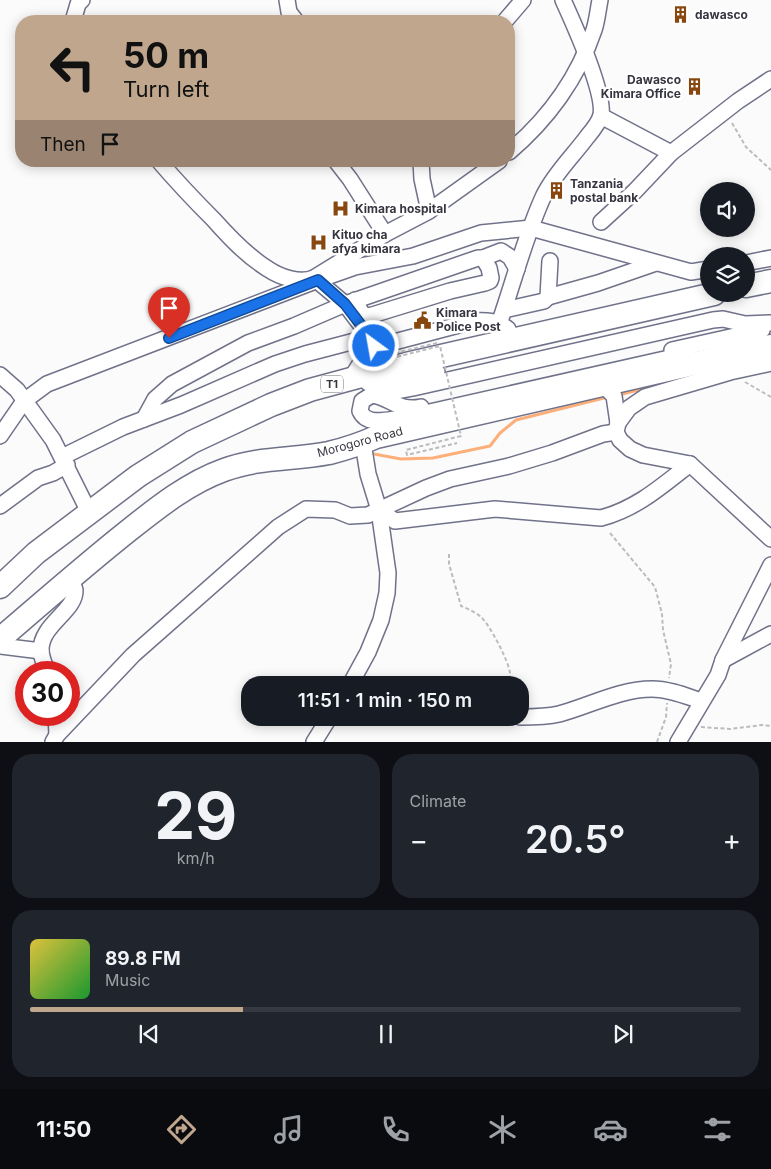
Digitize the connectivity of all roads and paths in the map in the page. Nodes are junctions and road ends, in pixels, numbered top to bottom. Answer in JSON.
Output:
{"nodes":[{"id":1,"x":82,"y":0,"type":"edge"},
{"id":2,"x":287,"y":0,"type":"edge"},
{"id":3,"x":523,"y":0,"type":"edge"},
{"id":4,"x":563,"y":0,"type":"edge"},
{"id":5,"x":600,"y":0,"type":"edge"},
{"id":6,"x":75,"y":15,"type":"edge"},
{"id":7,"x":291,"y":15,"type":"edge"},
{"id":8,"x":510,"y":15,"type":"edge"},
{"id":9,"x":586,"y":52,"type":"junction"},
{"id":10,"x":771,"y":79,"type":"edge"},
{"id":11,"x":732,"y":105,"type":"junction"},
{"id":12,"x":601,"y":116,"type":"junction"},
{"id":13,"x":515,"y":147,"type":"edge"},
{"id":14,"x":671,"y":153,"type":"junction"},
{"id":15,"x":164,"y":167,"type":"edge"},
{"id":16,"x":341,"y":167,"type":"edge"},
{"id":17,"x":421,"y":167,"type":"edge"},
{"id":18,"x":491,"y":167,"type":"edge"},
{"id":19,"x":771,"y":170,"type":"edge"},
{"id":20,"x":429,"y":211,"type":"junction"},
{"id":21,"x":601,"y":222,"type":"dead end"},
{"id":22,"x":531,"y":228,"type":"junction"},
{"id":23,"x":385,"y":234,"type":"junction"},
{"id":24,"x":483,"y":258,"type":"junction"},
{"id":25,"x":771,"y":258,"type":"edge"},
{"id":26,"x":550,"y":260,"type":"dead end"},
{"id":27,"x":755,"y":261,"type":"edge"},
{"id":28,"x":656,"y":263,"type":"junction"},
{"id":29,"x":517,"y":269,"type":"junction"},
{"id":30,"x":700,"y":270,"type":"edge"},
{"id":31,"x":316,"y":279,"type":"junction"},
{"id":32,"x":771,"y":281,"type":"edge"},
{"id":33,"x":755,"y":284,"type":"edge"},
{"id":34,"x":548,"y":297,"type":"junction"},
{"id":35,"x":700,"y":297,"type":"edge"},
{"id":36,"x":350,"y":302,"type":"junction"},
{"id":37,"x":502,"y":317,"type":"junction"},
{"id":38,"x":723,"y":319,"type":"junction"},
{"id":39,"x":771,"y":323,"type":"edge"},
{"id":40,"x":771,"y":328,"type":"edge"},
{"id":41,"x":771,"y":335,"type":"edge"},
{"id":42,"x":520,"y":338,"type":"junction"},
{"id":43,"x":372,"y":342,"type":"junction"},
{"id":44,"x":437,"y":343,"type":"dead end"},
{"id":45,"x":771,"y":346,"type":"edge"},
{"id":46,"x":771,"y":363,"type":"edge"},
{"id":47,"x":406,"y":364,"type":"junction"},
{"id":48,"x":441,"y":371,"type":"junction"},
{"id":49,"x":0,"y":376,"type":"edge"},
{"id":50,"x":356,"y":377,"type":"junction"},
{"id":51,"x":603,"y":385,"type":"junction"},
{"id":52,"x":370,"y":396,"type":"junction"},
{"id":53,"x":24,"y":401,"type":"junction"},
{"id":54,"x":271,"y":405,"type":"junction"},
{"id":55,"x":144,"y":419,"type":"junction"},
{"id":56,"x":617,"y":428,"type":"junction"},
{"id":57,"x":0,"y":436,"type":"edge"},
{"id":58,"x":364,"y":442,"type":"junction"},
{"id":59,"x":457,"y":443,"type":"dead end"},
{"id":60,"x":64,"y":461,"type":"junction"},
{"id":61,"x":690,"y":464,"type":"junction"},
{"id":62,"x":0,"y":506,"type":"edge"},
{"id":63,"x":379,"y":510,"type":"junction"},
{"id":64,"x":89,"y":512,"type":"junction"},
{"id":65,"x":610,"y":533,"type":"dead end"},
{"id":66,"x":771,"y":539,"type":"edge"},
{"id":67,"x":449,"y":554,"type":"dead end"},
{"id":68,"x":771,"y":565,"type":"edge"},
{"id":69,"x":71,"y":579,"type":"junction"},
{"id":70,"x":0,"y":587,"type":"edge"},
{"id":71,"x":771,"y":634,"type":"edge"},
{"id":72,"x":0,"y":640,"type":"edge"},
{"id":73,"x":0,"y":646,"type":"edge"},
{"id":74,"x":41,"y":651,"type":"junction"},
{"id":75,"x":723,"y":660,"type":"junction"},
{"id":76,"x":44,"y":661,"type":"edge"},
{"id":77,"x":355,"y":676,"type":"edge"},
{"id":78,"x":510,"y":676,"type":"edge"},
{"id":79,"x":668,"y":691,"type":"junction"},
{"id":80,"x":702,"y":701,"type":"junction"},
{"id":81,"x":529,"y":717,"type":"edge"},
{"id":82,"x":689,"y":724,"type":"junction"},
{"id":83,"x":324,"y":726,"type":"edge"},
{"id":84,"x":771,"y":726,"type":"edge"},
{"id":85,"x":55,"y":738,"type":"edge"},
{"id":86,"x":314,"y":742,"type":"edge"},
{"id":87,"x":657,"y":742,"type":"edge"},
{"id":88,"x":678,"y":742,"type":"edge"}],
"edges":[{"from":1,"to":6,"type":"street"},
{"from":2,"to":7,"type":"street"},
{"from":3,"to":8,"type":"street"},
{"from":4,"to":9,"type":"street"},
{"from":5,"to":9,"type":"street"},
{"from":9,"to":12,"type":"street"},
{"from":9,"to":13,"type":"street"},
{"from":10,"to":11,"type":"street"},
{"from":11,"to":14,"type":"street"},
{"from":11,"to":19,"type":"path"},
{"from":12,"to":14,"type":"street"},
{"from":12,"to":22,"type":"street"},
{"from":14,"to":21,"type":"street"},
{"from":15,"to":31,"type":"street"},
{"from":16,"to":23,"type":"street"},
{"from":17,"to":20,"type":"street"},
{"from":18,"to":20,"type":"street"},
{"from":20,"to":23,"type":"street"},
{"from":22,"to":28,"type":"street"},
{"from":22,"to":29,"type":"street"},
{"from":22,"to":31,"type":"street"},
{"from":23,"to":31,"type":"street"},
{"from":24,"to":29,"type":"street"},
{"from":24,"to":36,"type":"street"},
{"from":24,"to":36,"type":"street"},
{"from":25,"to":27,"type":"street"},
{"from":26,"to":34,"type":"street"},
{"from":28,"to":30,"type":"street"},
{"from":28,"to":34,"type":"street"},
{"from":29,"to":37,"type":"street"},
{"from":31,"to":36,"type":"street"},
{"from":31,"to":53,"type":"street"},
{"from":32,"to":33,"type":"highway"},
{"from":34,"to":37,"type":"street"},
{"from":35,"to":42,"type":"highway","number":"T1"},
{"from":36,"to":43,"type":"street"},
{"from":36,"to":55,"type":"street"},
{"from":37,"to":42,"type":"street"},
{"from":37,"to":43,"type":"street"},
{"from":38,"to":39,"type":"street"},
{"from":38,"to":48,"type":"street"},
{"from":38,"to":52,"type":"street"},
{"from":40,"to":52,"type":"street","name":"Morogoro Road"},
{"from":41,"to":52,"type":"street","name":"Morogoro Road"},
{"from":42,"to":47,"type":"highway","number":"T1"},
{"from":43,"to":50,"type":"highway"},
{"from":43,"to":55,"type":"street"},
{"from":44,"to":59,"type":"path","bridge":true},
{"from":45,"to":51,"type":"highway","name":"Morogoro Road"},
{"from":46,"to":56,"type":"street"},
{"from":47,"to":48,"type":"street"},
{"from":47,"to":50,"type":"highway","number":"T1"},
{"from":48,"to":54,"type":"street"},
{"from":49,"to":53,"type":"street"},
{"from":50,"to":54,"type":"highway","number":"T1"},
{"from":51,"to":56,"type":"street"},
{"from":51,"to":58,"type":"highway","name":"Morogoro Road"},
{"from":53,"to":57,"type":"street"},
{"from":53,"to":60,"type":"street"},
{"from":54,"to":64,"type":"highway","number":"T1"},
{"from":55,"to":60,"type":"street"},
{"from":56,"to":61,"type":"street"},
{"from":56,"to":63,"type":"street"},
{"from":58,"to":63,"type":"street"},
{"from":58,"to":69,"type":"highway","name":"Morogoro Road"},
{"from":60,"to":62,"type":"street"},
{"from":60,"to":64,"type":"street"},
{"from":61,"to":63,"type":"street"},
{"from":61,"to":66,"type":"street"},
{"from":63,"to":77,"type":"street"},
{"from":63,"to":85,"type":"street"},
{"from":64,"to":70,"type":"highway","number":"T1"},
{"from":65,"to":79,"type":"path"},
{"from":67,"to":78,"type":"path"},
{"from":68,"to":75,"type":"street"},
{"from":69,"to":72,"type":"highway","name":"Morogoro Road"},
{"from":69,"to":74,"type":"street"},
{"from":71,"to":75,"type":"street"},
{"from":73,"to":74,"type":"street"},
{"from":74,"to":76,"type":"street"},
{"from":75,"to":80,"type":"street"},
{"from":79,"to":80,"type":"street"},
{"from":79,"to":81,"type":"street"},
{"from":79,"to":87,"type":"path"},
{"from":80,"to":82,"type":"street"},
{"from":82,"to":84,"type":"path"},
{"from":82,"to":88,"type":"street"},
{"from":83,"to":86,"type":"street"}]}
